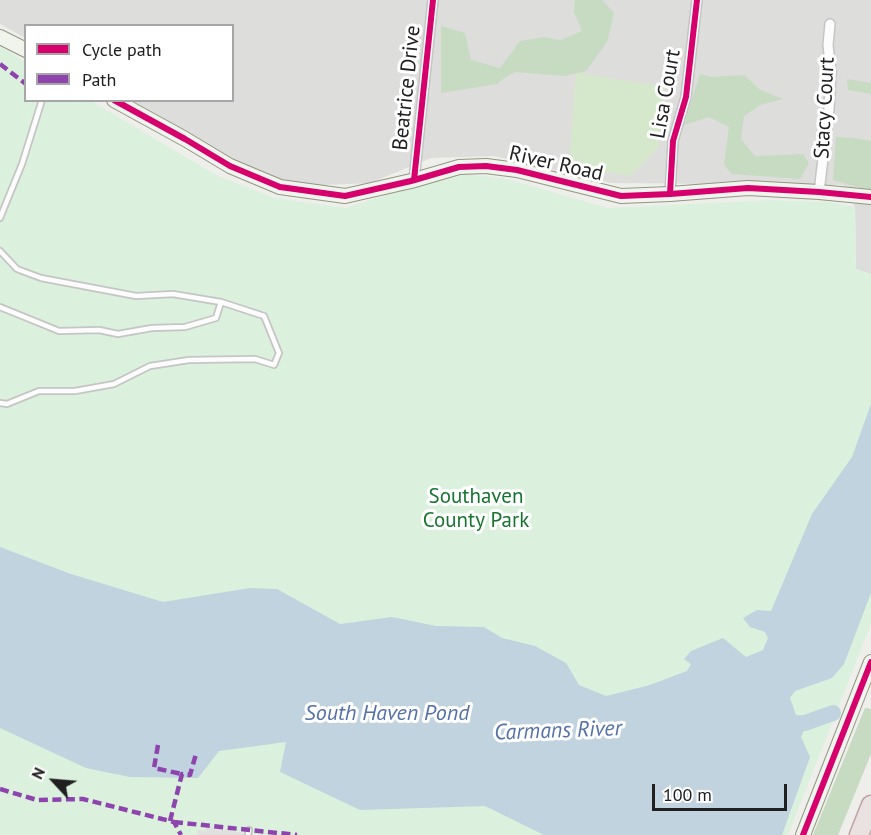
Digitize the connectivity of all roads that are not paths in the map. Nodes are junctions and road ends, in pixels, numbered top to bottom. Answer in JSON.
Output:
{"nodes":[{"id":1,"x":433,"y":0,"type":"edge"},
{"id":2,"x":697,"y":0,"type":"edge"},
{"id":3,"x":830,"y":24,"type":"dead end"},
{"id":4,"x":0,"y":37,"type":"edge"},
{"id":5,"x":24,"y":49,"type":"edge"},
{"id":6,"x":41,"y":102,"type":"edge"},
{"id":7,"x":118,"y":102,"type":"edge"},
{"id":8,"x":414,"y":180,"type":"junction"},
{"id":9,"x":819,"y":192,"type":"junction"},
{"id":10,"x":670,"y":194,"type":"junction"},
{"id":11,"x":871,"y":197,"type":"edge"},
{"id":12,"x":0,"y":218,"type":"edge"},
{"id":13,"x":0,"y":251,"type":"edge"},
{"id":14,"x":221,"y":302,"type":"junction"},
{"id":15,"x":0,"y":307,"type":"edge"},
{"id":16,"x":0,"y":403,"type":"edge"},
{"id":17,"x":871,"y":662,"type":"edge"},
{"id":18,"x":871,"y":805,"type":"edge"},
{"id":19,"x":803,"y":835,"type":"edge"},
{"id":20,"x":859,"y":835,"type":"edge"}],
"edges":[{"from":1,"to":8,"type":"street","name":"Beatrice Drive"},
{"from":2,"to":10,"type":"street","name":"Lisa Court"},
{"from":3,"to":9,"type":"street","name":"Stacy Court"},
{"from":4,"to":5,"type":"street"},
{"from":6,"to":12,"type":"lane"},
{"from":7,"to":8,"type":"street","name":"River Road"},
{"from":8,"to":10,"type":"street","name":"River Road"},
{"from":9,"to":10,"type":"street","name":"River Road"},
{"from":9,"to":11,"type":"street","name":"River Road"},
{"from":13,"to":14,"type":"lane"},
{"from":14,"to":15,"type":"lane"},
{"from":14,"to":16,"type":"lane"},
{"from":17,"to":19,"type":"street"},
{"from":18,"to":20,"type":"highway"}]}
